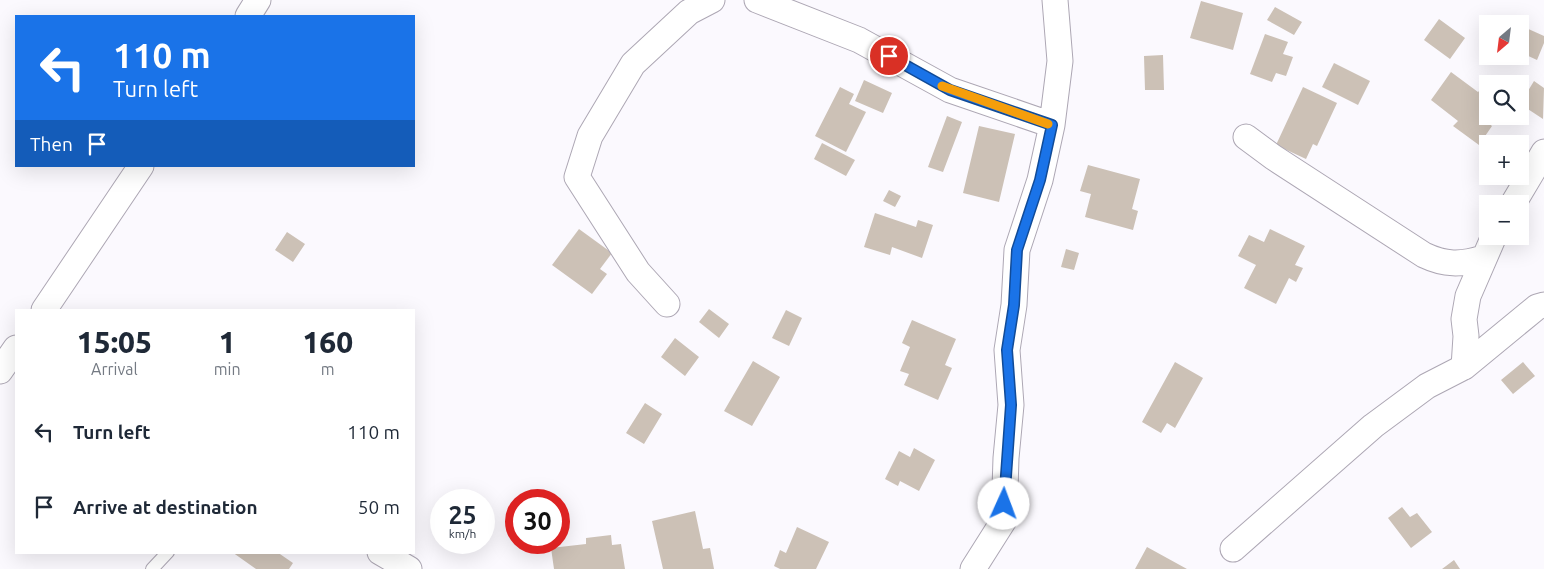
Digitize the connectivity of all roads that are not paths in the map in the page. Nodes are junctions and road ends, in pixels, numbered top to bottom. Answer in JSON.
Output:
{"nodes":[{"id":1,"x":258,"y":0,"type":"edge"},
{"id":2,"x":712,"y":0,"type":"edge"},
{"id":3,"x":757,"y":0,"type":"edge"},
{"id":4,"x":1055,"y":0,"type":"edge"},
{"id":5,"x":249,"y":15,"type":"edge"},
{"id":6,"x":1052,"y":125,"type":"junction"},
{"id":7,"x":1246,"y":137,"type":"dead end"},
{"id":8,"x":1544,"y":152,"type":"edge"},
{"id":9,"x":140,"y":167,"type":"edge"},
{"id":10,"x":1518,"y":195,"type":"edge"},
{"id":11,"x":1490,"y":245,"type":"edge"},
{"id":12,"x":1483,"y":258,"type":"junction"},
{"id":13,"x":666,"y":304,"type":"dead end"},
{"id":14,"x":1544,"y":305,"type":"edge"},
{"id":15,"x":46,"y":309,"type":"edge"},
{"id":16,"x":15,"y":349,"type":"edge"},
{"id":17,"x":1464,"y":367,"type":"junction"},
{"id":18,"x":0,"y":371,"type":"edge"},
{"id":19,"x":1233,"y":549,"type":"dead end"},
{"id":20,"x":166,"y":554,"type":"edge"},
{"id":21,"x":383,"y":554,"type":"edge"},
{"id":22,"x":152,"y":569,"type":"edge"},
{"id":23,"x":409,"y":569,"type":"edge"},
{"id":24,"x":973,"y":569,"type":"edge"}],
"edges":[{"from":1,"to":5,"type":"street"},
{"from":2,"to":13,"type":"street"},
{"from":3,"to":6,"type":"street"},
{"from":4,"to":6,"type":"street"},
{"from":6,"to":24,"type":"street"},
{"from":7,"to":12,"type":"street"},
{"from":8,"to":10,"type":"street"},
{"from":9,"to":15,"type":"street"},
{"from":11,"to":12,"type":"street"},
{"from":12,"to":17,"type":"street"},
{"from":14,"to":17,"type":"street"},
{"from":16,"to":18,"type":"street"},
{"from":17,"to":19,"type":"street"},
{"from":20,"to":22,"type":"lane"},
{"from":21,"to":23,"type":"street"}]}
